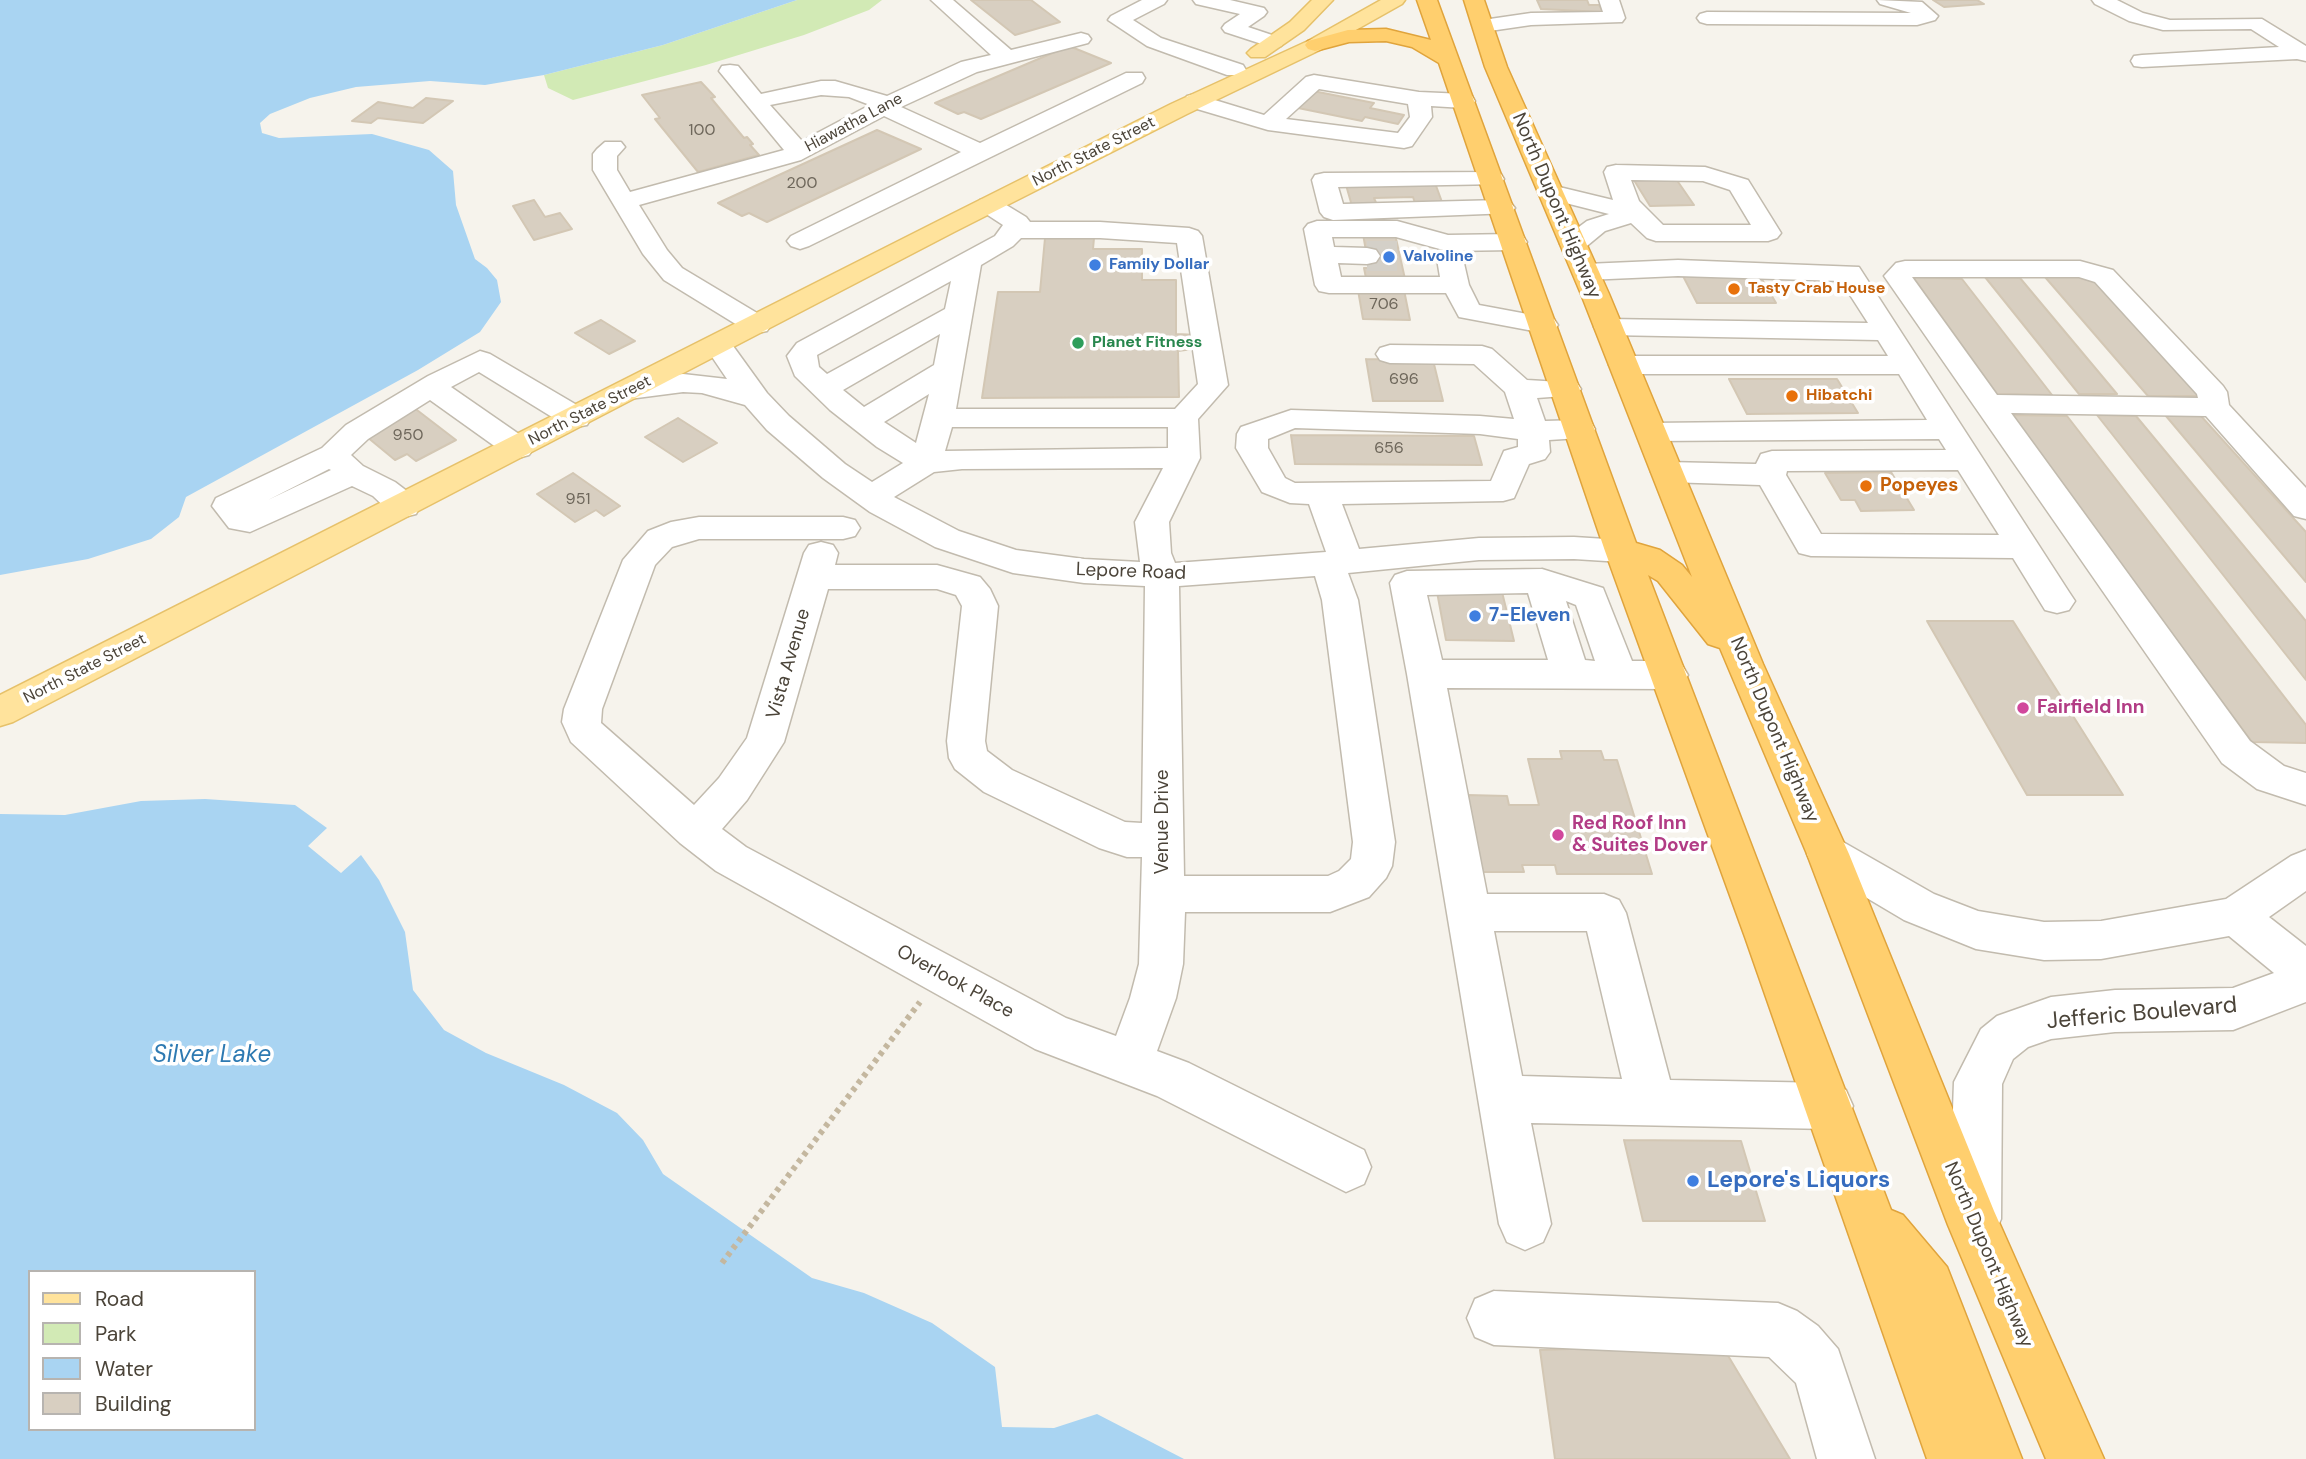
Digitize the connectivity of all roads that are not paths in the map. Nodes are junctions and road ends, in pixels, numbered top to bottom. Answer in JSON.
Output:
{"nodes":[{"id":1,"x":941,"y":0,"type":"edge"},
{"id":2,"x":1157,"y":0,"type":"edge"},
{"id":3,"x":1203,"y":0,"type":"edge"},
{"id":4,"x":1275,"y":0,"type":"edge"},
{"id":5,"x":1322,"y":0,"type":"edge"},
{"id":6,"x":1395,"y":0,"type":"edge"},
{"id":7,"x":1609,"y":0,"type":"edge"},
{"id":8,"x":1887,"y":0,"type":"edge"},
{"id":9,"x":2154,"y":0,"type":"edge"},
{"id":10,"x":2105,"y":1,"type":"edge"},
{"id":11,"x":1478,"y":8,"type":"edge"},
{"id":12,"x":1257,"y":12,"type":"junction"},
{"id":13,"x":1432,"y":12,"type":"edge"},
{"id":14,"x":1707,"y":18,"type":"dead end"},
{"id":15,"x":2293,"y":20,"type":"dead end"},
{"id":16,"x":2255,"y":23,"type":"junction"},
{"id":17,"x":1252,"y":35,"type":"junction"},
{"id":18,"x":1081,"y":39,"type":"dead end"},
{"id":19,"x":1274,"y":42,"type":"junction"},
{"id":20,"x":1315,"y":45,"type":"junction"},
{"id":21,"x":2303,"y":53,"type":"edge"},
{"id":22,"x":1005,"y":56,"type":"junction"},
{"id":23,"x":1449,"y":60,"type":"junction"},
{"id":24,"x":1208,"y":61,"type":"junction"},
{"id":25,"x":2141,"y":61,"type":"dead end"},
{"id":26,"x":1344,"y":64,"type":"dead end"},
{"id":27,"x":1496,"y":67,"type":"junction"},
{"id":28,"x":1235,"y":70,"type":"junction"},
{"id":29,"x":730,"y":71,"type":"dead end"},
{"id":30,"x":1134,"y":78,"type":"dead end"},
{"id":31,"x":1314,"y":82,"type":"junction"},
{"id":32,"x":1419,"y":99,"type":"junction"},
{"id":33,"x":1464,"y":101,"type":"junction"},
{"id":34,"x":755,"y":102,"type":"junction"},
{"id":35,"x":1187,"y":105,"type":"junction"},
{"id":36,"x":886,"y":106,"type":"junction"},
{"id":37,"x":1268,"y":123,"type":"junction"},
{"id":38,"x":613,"y":147,"type":"dead end"},
{"id":39,"x":800,"y":152,"type":"junction"},
{"id":40,"x":980,"y":152,"type":"junction"},
{"id":41,"x":1551,"y":192,"type":"junction"},
{"id":42,"x":624,"y":201,"type":"junction"},
{"id":43,"x":989,"y":205,"type":"junction"},
{"id":44,"x":1503,"y":210,"type":"junction"},
{"id":45,"x":1641,"y":221,"type":"junction"},
{"id":46,"x":1014,"y":230,"type":"junction"},
{"id":47,"x":1769,"y":233,"type":"junction"},
{"id":48,"x":800,"y":241,"type":"dead end"},
{"id":49,"x":1448,"y":250,"type":"junction"},
{"id":50,"x":1322,"y":255,"type":"junction"},
{"id":51,"x":1367,"y":256,"type":"tunnel mouth"},
{"id":52,"x":1399,"y":256,"type":"tunnel mouth"},
{"id":53,"x":1579,"y":258,"type":"junction"},
{"id":54,"x":968,"y":261,"type":"junction"},
{"id":55,"x":1810,"y":272,"type":"junction"},
{"id":56,"x":1455,"y":285,"type":"junction"},
{"id":57,"x":958,"y":313,"type":"junction"},
{"id":58,"x":757,"y":325,"type":"junction"},
{"id":59,"x":1544,"y":325,"type":"junction"},
{"id":60,"x":1608,"y":327,"type":"junction"},
{"id":61,"x":1887,"y":332,"type":"junction"},
{"id":62,"x":718,"y":345,"type":"junction"},
{"id":63,"x":1390,"y":354,"type":"dead end"},
{"id":64,"x":1624,"y":365,"type":"junction"},
{"id":65,"x":1908,"y":365,"type":"junction"},
{"id":66,"x":947,"y":370,"type":"junction"},
{"id":67,"x":430,"y":387,"type":"junction"},
{"id":68,"x":824,"y":388,"type":"junction"},
{"id":69,"x":1519,"y":389,"type":"junction"},
{"id":70,"x":1566,"y":389,"type":"junction"},
{"id":71,"x":629,"y":390,"type":"junction"},
{"id":72,"x":757,"y":399,"type":"junction"},
{"id":73,"x":1988,"y":404,"type":"junction"},
{"id":74,"x":2214,"y":407,"type":"junction"},
{"id":75,"x":576,"y":418,"type":"junction"},
{"id":76,"x":939,"y":418,"type":"junction"},
{"id":77,"x":1183,"y":418,"type":"junction"},
{"id":78,"x":863,"y":421,"type":"junction"},
{"id":79,"x":1948,"y":429,"type":"junction"},
{"id":80,"x":1651,"y":432,"type":"junction"},
{"id":81,"x":1584,"y":439,"type":"junction"},
{"id":82,"x":1533,"y":441,"type":"junction"},
{"id":83,"x":518,"y":448,"type":"junction"},
{"id":84,"x":1184,"y":458,"type":"junction"},
{"id":85,"x":1968,"y":460,"type":"junction"},
{"id":86,"x":926,"y":463,"type":"junction"},
{"id":87,"x":1667,"y":472,"type":"junction"},
{"id":88,"x":1770,"y":475,"type":"junction"},
{"id":89,"x":1322,"y":494,"type":"junction"},
{"id":90,"x":877,"y":500,"type":"junction"},
{"id":91,"x":404,"y":506,"type":"junction"},
{"id":92,"x":2306,"y":508,"type":"edge"},
{"id":93,"x":843,"y":528,"type":"junction"},
{"id":94,"x":2023,"y":547,"type":"junction"},
{"id":95,"x":1622,"y":551,"type":"junction"},
{"id":96,"x":1337,"y":562,"type":"junction"},
{"id":97,"x":1402,"y":569,"type":"junction"},
{"id":98,"x":1162,"y":575,"type":"junction"},
{"id":99,"x":813,"y":577,"type":"junction"},
{"id":100,"x":1542,"y":581,"type":"junction"},
{"id":101,"x":2057,"y":601,"type":"dead end"},
{"id":102,"x":1745,"y":664,"type":"junction"},
{"id":103,"x":1426,"y":674,"type":"junction"},
{"id":104,"x":1571,"y":674,"type":"junction"},
{"id":105,"x":1618,"y":674,"type":"junction"},
{"id":106,"x":1669,"y":675,"type":"junction"},
{"id":107,"x":0,"y":712,"type":"edge"},
{"id":108,"x":2306,"y":789,"type":"edge"},
{"id":109,"x":695,"y":831,"type":"junction"},
{"id":110,"x":1164,"y":842,"type":"junction"},
{"id":111,"x":1828,"y":854,"type":"junction"},
{"id":112,"x":2306,"y":868,"type":"edge"},
{"id":113,"x":1164,"y":894,"type":"junction"},
{"id":114,"x":1469,"y":912,"type":"junction"},
{"id":115,"x":2236,"y":916,"type":"junction"},
{"id":116,"x":2306,"y":972,"type":"edge"},
{"id":117,"x":2306,"y":982,"type":"edge"},
{"id":118,"x":1126,"y":1063,"type":"junction"},
{"id":119,"x":1503,"y":1099,"type":"junction"},
{"id":120,"x":1652,"y":1102,"type":"junction"},
{"id":121,"x":1829,"y":1106,"type":"junction"},
{"id":122,"x":1346,"y":1167,"type":"dead end"},
{"id":123,"x":1866,"y":1209,"type":"junction"},
{"id":124,"x":1525,"y":1224,"type":"dead end"},
{"id":125,"x":1975,"y":1225,"type":"junction"},
{"id":126,"x":1493,"y":1318,"type":"dead end"},
{"id":127,"x":1846,"y":1459,"type":"edge"},
{"id":128,"x":1956,"y":1459,"type":"edge"},
{"id":129,"x":1993,"y":1459,"type":"edge"},
{"id":130,"x":2075,"y":1459,"type":"edge"}],
"edges":[{"from":1,"to":22,"type":"street"},
{"from":2,"to":24,"type":"street"},
{"from":3,"to":12,"type":"street"},
{"from":4,"to":12,"type":"street"},
{"from":5,"to":19,"type":"main road","name":"North State Street"},
{"from":6,"to":20,"type":"main road","name":"North State Street"},
{"from":7,"to":11,"type":"street"},
{"from":8,"to":14,"type":"street"},
{"from":9,"to":10,"type":"street"},
{"from":10,"to":16,"type":"street"},
{"from":11,"to":27,"type":"highway","name":"North Dupont Highway"},
{"from":12,"to":17,"type":"street"},
{"from":13,"to":23,"type":"highway"},
{"from":13,"to":27,"type":"highway"},
{"from":15,"to":16,"type":"street"},
{"from":16,"to":21,"type":"street"},
{"from":17,"to":19,"type":"street"},
{"from":17,"to":24,"type":"street"},
{"from":18,"to":22,"type":"street","name":"Hiawatha Lane"},
{"from":19,"to":28,"type":"main road","name":"North State Street"},
{"from":20,"to":23,"type":"highway"},
{"from":20,"to":35,"type":"main road","name":"North State Street"},
{"from":21,"to":25,"type":"street"},
{"from":22,"to":36,"type":"street","name":"Hiawatha Lane"},
{"from":23,"to":33,"type":"highway"},
{"from":24,"to":28,"type":"street"},
{"from":26,"to":31,"type":"street"},
{"from":27,"to":41,"type":"highway","name":"North Dupont Highway"},
{"from":28,"to":35,"type":"main road","name":"North State Street"},
{"from":29,"to":34,"type":"street"},
{"from":30,"to":40,"type":"street"},
{"from":31,"to":32,"type":"street"},
{"from":31,"to":37,"type":"street"},
{"from":32,"to":33,"type":"street"},
{"from":32,"to":37,"type":"street"},
{"from":33,"to":44,"type":"highway"},
{"from":34,"to":36,"type":"street"},
{"from":34,"to":39,"type":"street"},
{"from":35,"to":37,"type":"street"},
{"from":35,"to":43,"type":"main road","name":"North State Street"},
{"from":36,"to":39,"type":"street","name":"Hiawatha Lane"},
{"from":36,"to":40,"type":"street"},
{"from":38,"to":42,"type":"street"},
{"from":39,"to":42,"type":"street","name":"Hiawatha Lane"},
{"from":40,"to":48,"type":"street"},
{"from":41,"to":45,"type":"street"},
{"from":41,"to":53,"type":"highway","name":"North Dupont Highway"},
{"from":42,"to":58,"type":"street"},
{"from":43,"to":46,"type":"street"},
{"from":43,"to":58,"type":"main road","name":"North State Street"},
{"from":44,"to":44,"type":"street"},
{"from":44,"to":49,"type":"street"},
{"from":44,"to":59,"type":"highway"},
{"from":45,"to":47,"type":"street"},
{"from":45,"to":47,"type":"street"},
{"from":45,"to":47,"type":"street"},
{"from":45,"to":53,"type":"street"},
{"from":46,"to":54,"type":"street"},
{"from":46,"to":77,"type":"street"},
{"from":47,"to":55,"type":"street"},
{"from":49,"to":50,"type":"street"},
{"from":49,"to":52,"type":"street"},
{"from":49,"to":56,"type":"street"},
{"from":50,"to":51,"type":"street"},
{"from":50,"to":56,"type":"street"},
{"from":53,"to":55,"type":"street"},
{"from":53,"to":60,"type":"highway","name":"North Dupont Highway"},
{"from":54,"to":57,"type":"street"},
{"from":54,"to":68,"type":"street"},
{"from":55,"to":61,"type":"street"},
{"from":56,"to":59,"type":"street"},
{"from":57,"to":66,"type":"street"},
{"from":57,"to":68,"type":"street"},
{"from":58,"to":62,"type":"main road","name":"North State Street"},
{"from":59,"to":70,"type":"highway"},
{"from":60,"to":61,"type":"street"},
{"from":60,"to":64,"type":"highway","name":"North Dupont Highway"},
{"from":61,"to":65,"type":"street"},
{"from":62,"to":71,"type":"main road","name":"North State Street"},
{"from":62,"to":72,"type":"street","name":"Lepore Road"},
{"from":63,"to":69,"type":"street"},
{"from":64,"to":65,"type":"street"},
{"from":64,"to":80,"type":"highway","name":"North Dupont Highway"},
{"from":65,"to":79,"type":"street"},
{"from":66,"to":76,"type":"street"},
{"from":66,"to":78,"type":"street"},
{"from":67,"to":75,"type":"street"},
{"from":67,"to":83,"type":"street"},
{"from":67,"to":91,"type":"street"},
{"from":68,"to":78,"type":"street"},
{"from":69,"to":70,"type":"street"},
{"from":69,"to":82,"type":"street"},
{"from":70,"to":81,"type":"highway"},
{"from":71,"to":72,"type":"street"},
{"from":71,"to":75,"type":"main road","name":"North State Street"},
{"from":72,"to":90,"type":"street","name":"Lepore Road"},
{"from":73,"to":74,"type":"street"},
{"from":73,"to":74,"type":"street"},
{"from":73,"to":108,"type":"street"},
{"from":74,"to":92,"type":"street"},
{"from":75,"to":83,"type":"main road","name":"North State Street"},
{"from":76,"to":77,"type":"street"},
{"from":76,"to":86,"type":"street"},
{"from":77,"to":84,"type":"street"},
{"from":78,"to":86,"type":"street"},
{"from":79,"to":80,"type":"street"},
{"from":79,"to":85,"type":"street"},
{"from":80,"to":87,"type":"highway","name":"North Dupont Highway"},
{"from":81,"to":82,"type":"street"},
{"from":81,"to":95,"type":"highway"},
{"from":82,"to":89,"type":"street"},
{"from":82,"to":89,"type":"street"},
{"from":83,"to":91,"type":"main road","name":"North State Street"},
{"from":84,"to":86,"type":"street"},
{"from":84,"to":98,"type":"street","name":"Venue Drive"},
{"from":85,"to":88,"type":"street"},
{"from":85,"to":94,"type":"street"},
{"from":86,"to":90,"type":"street","name":"Vista Avenue"},
{"from":87,"to":88,"type":"street"},
{"from":87,"to":102,"type":"highway","name":"North Dupont Highway"},
{"from":88,"to":94,"type":"street"},
{"from":89,"to":96,"type":"street"},
{"from":90,"to":93,"type":"street","name":"Vista Avenue"},
{"from":90,"to":98,"type":"street","name":"Lepore Road"},
{"from":91,"to":107,"type":"main road","name":"North State Street"},
{"from":93,"to":99,"type":"street","name":"Vista Avenue"},
{"from":93,"to":109,"type":"street","name":"Overlook Place"},
{"from":94,"to":101,"type":"street"},
{"from":95,"to":97,"type":"street","name":"Lepore Road"},
{"from":95,"to":102,"type":"highway"},
{"from":95,"to":106,"type":"highway"},
{"from":96,"to":97,"type":"street","name":"Lepore Road"},
{"from":96,"to":98,"type":"street","name":"Lepore Road"},
{"from":96,"to":113,"type":"street"},
{"from":97,"to":100,"type":"street"},
{"from":97,"to":103,"type":"street"},
{"from":98,"to":110,"type":"street","name":"Venue Drive"},
{"from":99,"to":109,"type":"street","name":"Vista Avenue"},
{"from":99,"to":110,"type":"street"},
{"from":100,"to":104,"type":"street"},
{"from":100,"to":105,"type":"street"},
{"from":102,"to":111,"type":"highway","name":"North Dupont Highway"},
{"from":103,"to":104,"type":"street"},
{"from":103,"to":114,"type":"street"},
{"from":104,"to":105,"type":"street"},
{"from":105,"to":106,"type":"street"},
{"from":106,"to":121,"type":"highway"},
{"from":109,"to":118,"type":"street","name":"Overlook Place"},
{"from":110,"to":113,"type":"street","name":"Venue Drive"},
{"from":111,"to":115,"type":"street"},
{"from":111,"to":125,"type":"highway","name":"North Dupont Highway"},
{"from":112,"to":115,"type":"street"},
{"from":113,"to":118,"type":"street","name":"Venue Drive"},
{"from":114,"to":119,"type":"street"},
{"from":114,"to":120,"type":"street"},
{"from":115,"to":116,"type":"street"},
{"from":117,"to":125,"type":"street","name":"Jefferic Boulevard"},
{"from":118,"to":122,"type":"street","name":"Overlook Place"},
{"from":119,"to":120,"type":"street"},
{"from":119,"to":124,"type":"street"},
{"from":120,"to":121,"type":"street"},
{"from":121,"to":123,"type":"highway"},
{"from":123,"to":128,"type":"highway"},
{"from":123,"to":129,"type":"highway"},
{"from":125,"to":130,"type":"highway","name":"North Dupont Highway"},
{"from":126,"to":127,"type":"street"}]}
